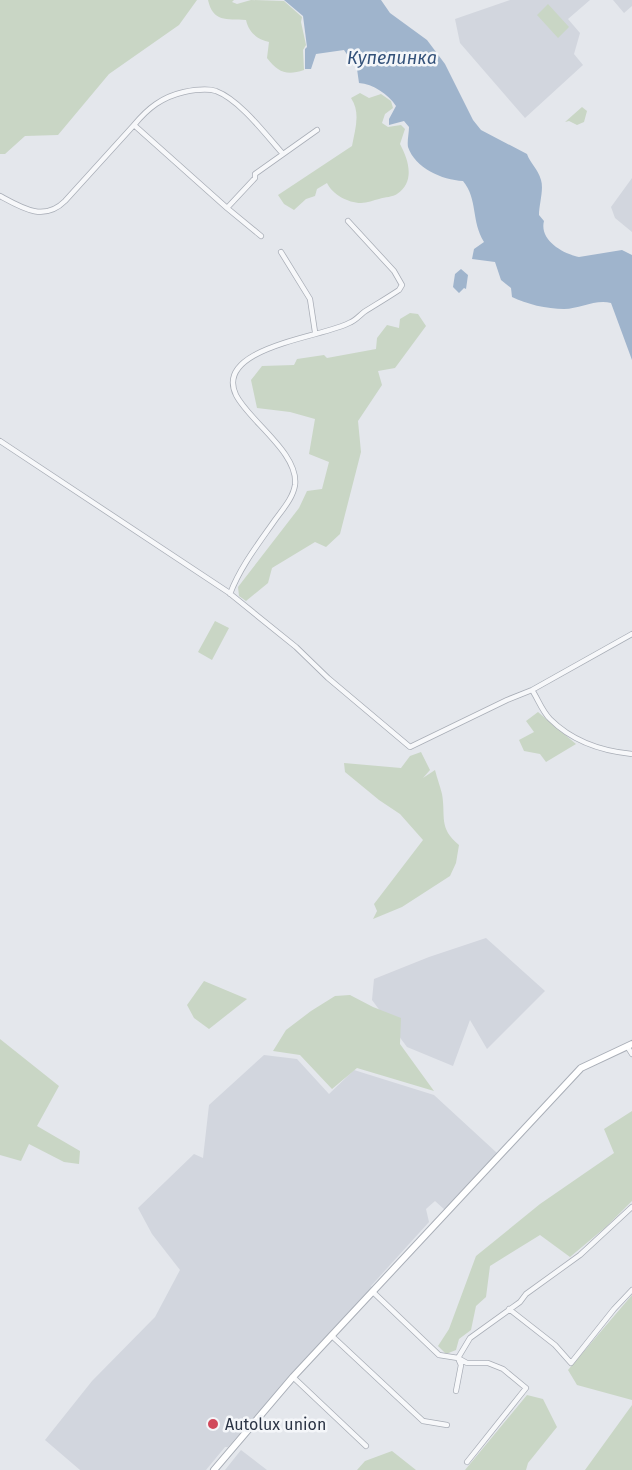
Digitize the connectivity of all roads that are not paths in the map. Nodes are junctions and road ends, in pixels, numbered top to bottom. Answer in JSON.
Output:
{"nodes":[{"id":1,"x":134,"y":125,"type":"junction"},
{"id":2,"x":317,"y":130,"type":"dead end"},
{"id":3,"x":283,"y":154,"type":"junction"},
{"id":4,"x":0,"y":196,"type":"edge"},
{"id":5,"x":227,"y":208,"type":"junction"},
{"id":6,"x":348,"y":221,"type":"dead end"},
{"id":7,"x":261,"y":236,"type":"dead end"},
{"id":8,"x":281,"y":252,"type":"dead end"},
{"id":9,"x":315,"y":332,"type":"junction"},
{"id":10,"x":0,"y":441,"type":"edge"},
{"id":11,"x":230,"y":594,"type":"junction"},
{"id":12,"x":632,"y":634,"type":"edge"},
{"id":13,"x":532,"y":690,"type":"junction"},
{"id":14,"x":632,"y":754,"type":"edge"},
{"id":15,"x":630,"y":1045,"type":"edge"},
{"id":16,"x":632,"y":1054,"type":"edge"},
{"id":17,"x":632,"y":1207,"type":"edge"},
{"id":18,"x":632,"y":1290,"type":"edge"},
{"id":19,"x":373,"y":1292,"type":"junction"},
{"id":20,"x":509,"y":1309,"type":"junction"},
{"id":21,"x":332,"y":1336,"type":"junction"},
{"id":22,"x":458,"y":1358,"type":"junction"},
{"id":23,"x":292,"y":1377,"type":"junction"},
{"id":24,"x":456,"y":1391,"type":"dead end"},
{"id":25,"x":447,"y":1425,"type":"dead end"},
{"id":26,"x":366,"y":1446,"type":"dead end"},
{"id":27,"x":467,"y":1462,"type":"dead end"},
{"id":28,"x":214,"y":1470,"type":"edge"}],
"edges":[{"from":1,"to":3,"type":"street"},
{"from":1,"to":4,"type":"street"},
{"from":1,"to":5,"type":"street"},
{"from":2,"to":3,"type":"street"},
{"from":3,"to":5,"type":"street"},
{"from":5,"to":7,"type":"street"},
{"from":6,"to":9,"type":"street"},
{"from":8,"to":9,"type":"street"},
{"from":9,"to":11,"type":"street"},
{"from":10,"to":11,"type":"street"},
{"from":11,"to":13,"type":"street"},
{"from":12,"to":13,"type":"street"},
{"from":13,"to":14,"type":"street"},
{"from":15,"to":16,"type":"street"},
{"from":15,"to":19,"type":"street"},
{"from":17,"to":20,"type":"street"},
{"from":18,"to":20,"type":"street"},
{"from":19,"to":21,"type":"street"},
{"from":19,"to":22,"type":"street"},
{"from":20,"to":22,"type":"street"},
{"from":21,"to":23,"type":"street"},
{"from":21,"to":25,"type":"street"},
{"from":22,"to":24,"type":"street"},
{"from":22,"to":27,"type":"street"},
{"from":23,"to":26,"type":"street"},
{"from":23,"to":28,"type":"street"}]}
